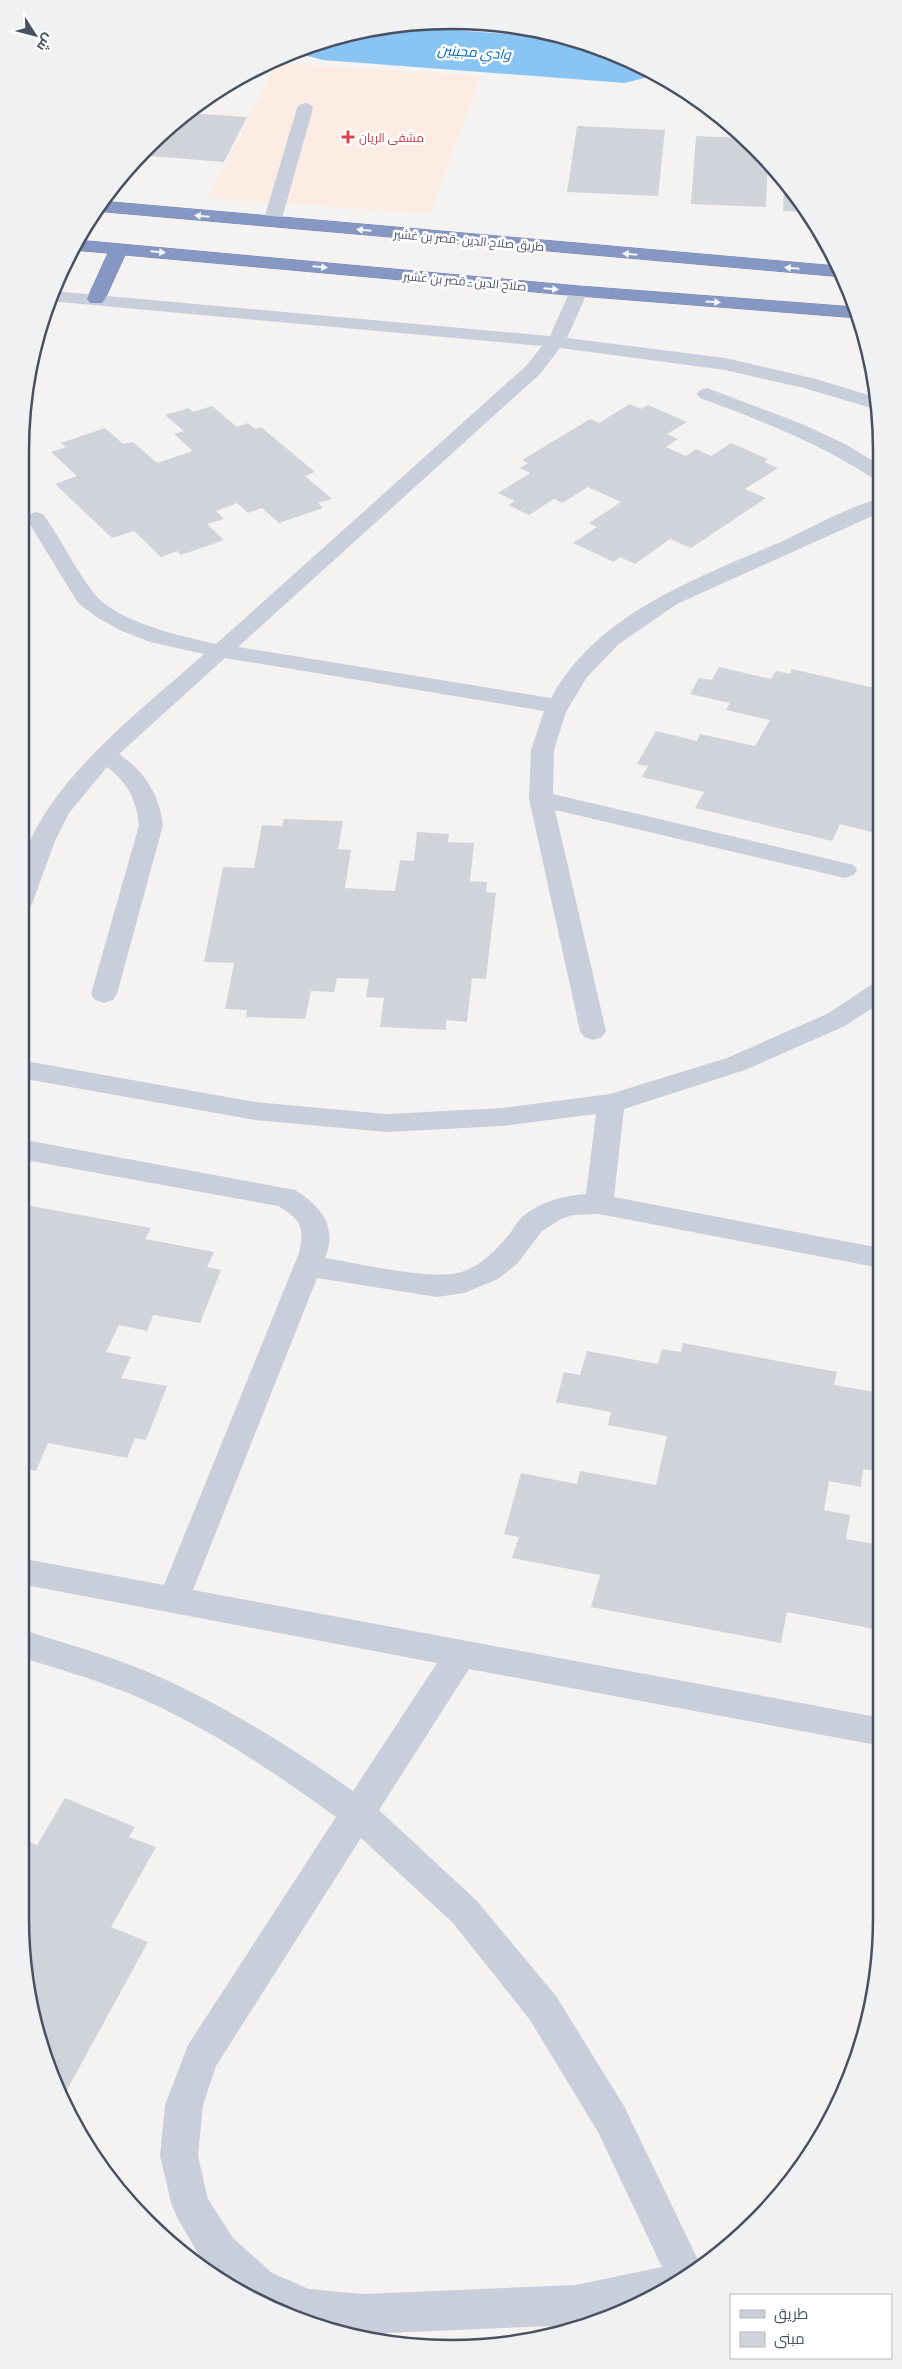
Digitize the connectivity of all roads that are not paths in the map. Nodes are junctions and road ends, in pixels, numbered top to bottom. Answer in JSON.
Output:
{"nodes":[{"id":1,"x":305,"y":108,"type":"dead end"},
{"id":2,"x":107,"y":207,"type":"edge"},
{"id":3,"x":272,"y":222,"type":"junction"},
{"id":4,"x":82,"y":245,"type":"edge"},
{"id":5,"x":119,"y":248,"type":"junction"},
{"id":6,"x":833,"y":271,"type":"edge"},
{"id":7,"x":578,"y":291,"type":"junction"},
{"id":8,"x":58,"y":296,"type":"edge"},
{"id":9,"x":96,"y":299,"type":"junction"},
{"id":10,"x":850,"y":312,"type":"edge"},
{"id":11,"x":557,"y":342,"type":"junction"},
{"id":12,"x":707,"y":394,"type":"dead end"},
{"id":13,"x":870,"y":402,"type":"edge"},
{"id":14,"x":873,"y":470,"type":"edge"},
{"id":15,"x":873,"y":507,"type":"edge"},
{"id":16,"x":36,"y":518,"type":"dead end"},
{"id":17,"x":220,"y":651,"type":"junction"},
{"id":18,"x":557,"y":706,"type":"junction"},
{"id":19,"x":105,"y":755,"type":"junction"},
{"id":20,"x":541,"y":799,"type":"junction"},
{"id":21,"x":845,"y":870,"type":"dead end"},
{"id":22,"x":29,"y":879,"type":"edge"},
{"id":23,"x":104,"y":994,"type":"dead end"},
{"id":24,"x":873,"y":996,"type":"edge"},
{"id":25,"x":593,"y":1031,"type":"dead end"},
{"id":26,"x":29,"y":1070,"type":"edge"},
{"id":27,"x":611,"y":1103,"type":"junction"},
{"id":28,"x":29,"y":1151,"type":"edge"},
{"id":29,"x":599,"y":1204,"type":"junction"},
{"id":30,"x":873,"y":1257,"type":"edge"},
{"id":31,"x":308,"y":1266,"type":"junction"},
{"id":32,"x":29,"y":1572,"type":"edge"},
{"id":33,"x":174,"y":1598,"type":"junction"},
{"id":34,"x":29,"y":1646,"type":"edge"},
{"id":35,"x":461,"y":1653,"type":"junction"},
{"id":36,"x":873,"y":1730,"type":"edge"},
{"id":37,"x":359,"y":1814,"type":"junction"},
{"id":38,"x":683,"y":2271,"type":"edge"},
{"id":39,"x":655,"y":2288,"type":"edge"}],
"edges":[{"from":1,"to":3,"type":"street"},
{"from":3,"to":2,"type":"highway","name":"طريق صلاح الدين -قصر بن غشير","one_way":true},
{"from":6,"to":3,"type":"highway","name":"طريق صلاح الدين -قصر بن غشير","one_way":true},
{"from":4,"to":5,"type":"highway","name":"صلاح الدين - قصر بن غشير"},
{"from":5,"to":7,"type":"highway","name":"صلاح الدين - قصر بن غشير","one_way":true},
{"from":5,"to":9,"type":"highway"},
{"from":7,"to":10,"type":"highway","name":"صلاح الدين - قصر بن غشير","one_way":true},
{"from":7,"to":11,"type":"street"},
{"from":8,"to":9,"type":"street"},
{"from":9,"to":11,"type":"street"},
{"from":11,"to":13,"type":"street"},
{"from":11,"to":17,"type":"street"},
{"from":12,"to":14,"type":"street"},
{"from":15,"to":18,"type":"street"},
{"from":16,"to":17,"type":"street"},
{"from":17,"to":18,"type":"street"},
{"from":17,"to":19,"type":"street"},
{"from":18,"to":20,"type":"street"},
{"from":19,"to":22,"type":"street"},
{"from":19,"to":23,"type":"street"},
{"from":20,"to":21,"type":"street"},
{"from":20,"to":25,"type":"street"},
{"from":24,"to":27,"type":"street"},
{"from":26,"to":27,"type":"street"},
{"from":27,"to":29,"type":"street"},
{"from":28,"to":31,"type":"street"},
{"from":29,"to":30,"type":"street"},
{"from":29,"to":31,"type":"street"},
{"from":31,"to":33,"type":"street"},
{"from":32,"to":33,"type":"street"},
{"from":33,"to":35,"type":"street"},
{"from":34,"to":37,"type":"street"},
{"from":35,"to":36,"type":"street"},
{"from":35,"to":37,"type":"street"},
{"from":37,"to":38,"type":"street"},
{"from":37,"to":39,"type":"street"}]}
